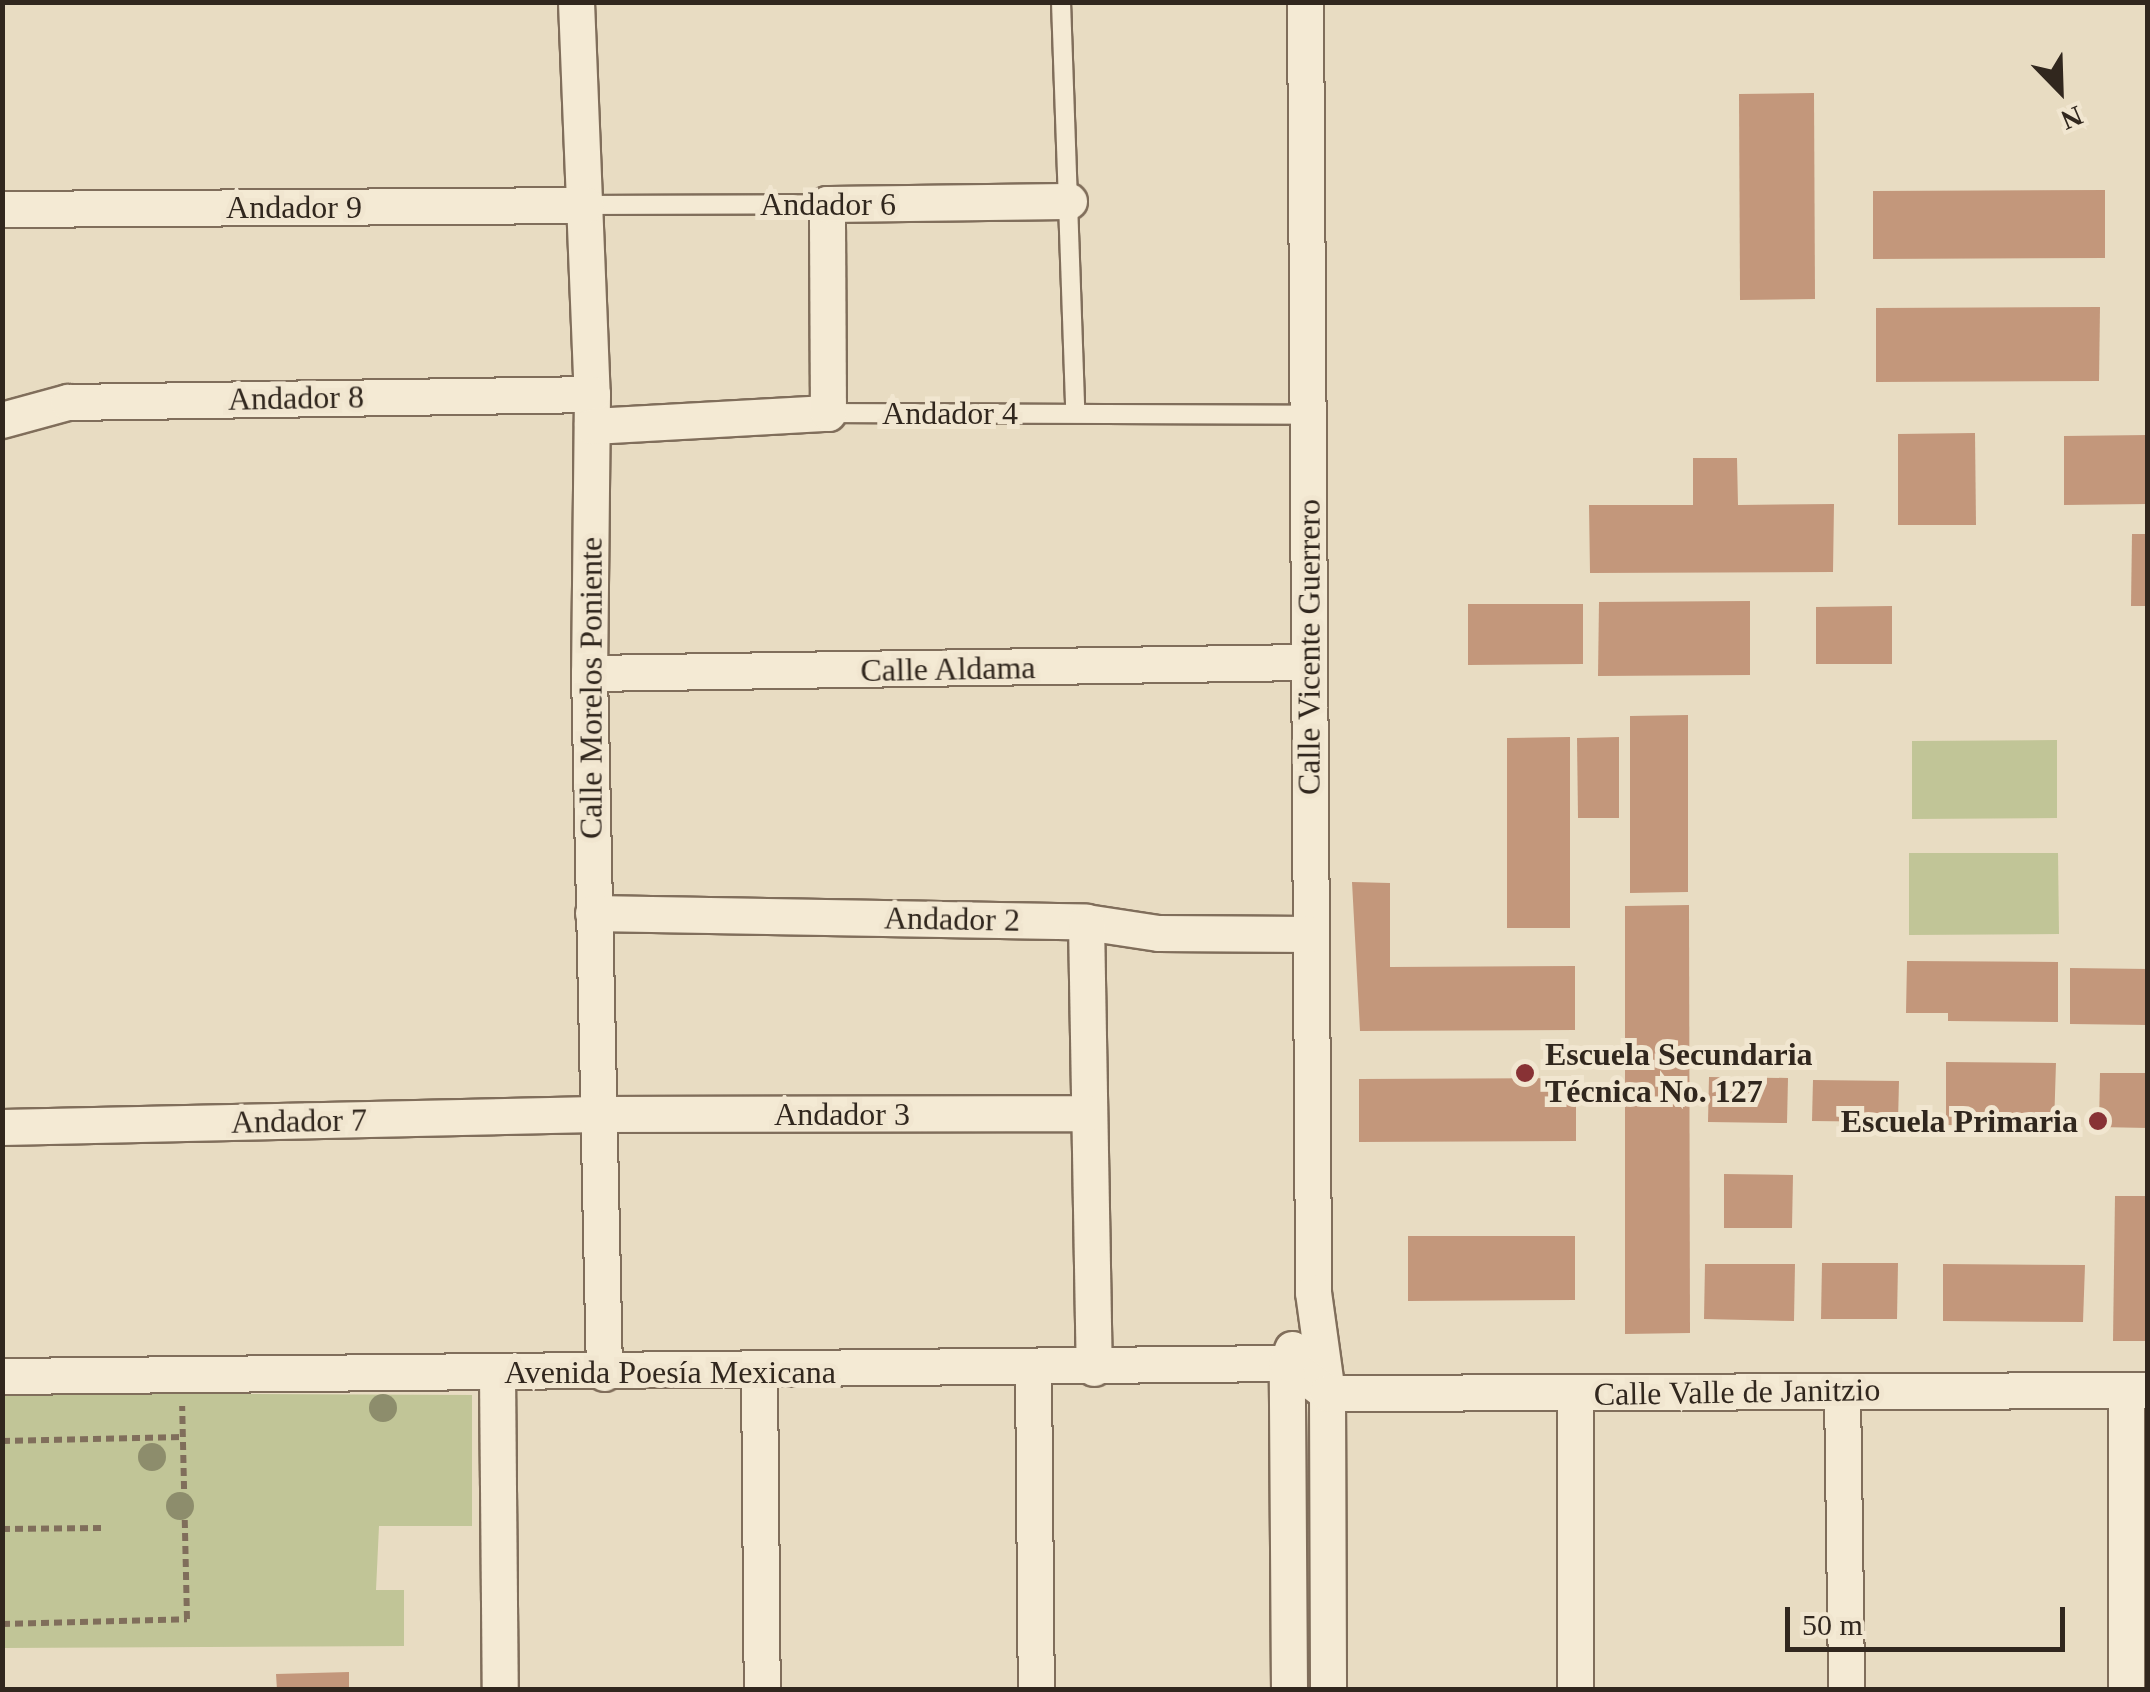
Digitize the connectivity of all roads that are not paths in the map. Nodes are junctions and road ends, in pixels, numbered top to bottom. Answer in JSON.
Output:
{"nodes":[{"id":1,"x":576,"y":2,"type":"edge"},
{"id":2,"x":1061,"y":2,"type":"edge"},
{"id":3,"x":1305,"y":2,"type":"edge"},
{"id":4,"x":1069,"y":201,"type":"junction"},
{"id":5,"x":586,"y":204,"type":"junction"},
{"id":6,"x":827,"y":204,"type":"junction"},
{"id":7,"x":2,"y":208,"type":"edge"},
{"id":8,"x":592,"y":410,"type":"junction"},
{"id":9,"x":1075,"y":412,"type":"junction"},
{"id":10,"x":828,"y":413,"type":"junction"},
{"id":11,"x":1309,"y":414,"type":"junction"},
{"id":12,"x":2,"y":420,"type":"edge"},
{"id":13,"x":1306,"y":662,"type":"junction"},
{"id":14,"x":589,"y":673,"type":"junction"},
{"id":15,"x":593,"y":913,"type":"junction"},
{"id":16,"x":1086,"y":922,"type":"junction"},
{"id":17,"x":1311,"y":934,"type":"junction"},
{"id":18,"x":595,"y":1114,"type":"junction"},
{"id":19,"x":1088,"y":1114,"type":"junction"},
{"id":20,"x":2,"y":1127,"type":"edge"},
{"id":21,"x":1314,"y":1292,"type":"junction"},
{"id":22,"x":1287,"y":1363,"type":"junction"},
{"id":23,"x":1033,"y":1368,"type":"junction"},
{"id":24,"x":1094,"y":1368,"type":"junction"},
{"id":25,"x":759,"y":1372,"type":"junction"},
{"id":26,"x":497,"y":1373,"type":"junction"},
{"id":27,"x":604,"y":1373,"type":"junction"},
{"id":28,"x":2,"y":1376,"type":"edge"},
{"id":29,"x":2136,"y":1390,"type":"edge"},
{"id":30,"x":1842,"y":1391,"type":"junction"},
{"id":31,"x":1327,"y":1393,"type":"junction"},
{"id":32,"x":1575,"y":1394,"type":"junction"},
{"id":33,"x":500,"y":1690,"type":"edge"},
{"id":34,"x":762,"y":1690,"type":"edge"},
{"id":35,"x":1036,"y":1690,"type":"edge"},
{"id":36,"x":1290,"y":1690,"type":"edge"},
{"id":37,"x":1328,"y":1690,"type":"edge"},
{"id":38,"x":1575,"y":1690,"type":"edge"},
{"id":39,"x":1846,"y":1690,"type":"edge"},
{"id":40,"x":2126,"y":1690,"type":"edge"}],
"edges":[{"from":1,"to":5,"type":"street","name":"Calle Morelos Poniente"},
{"from":2,"to":4,"type":"lane"},
{"from":3,"to":11,"type":"street","name":"Calle Vicente Guerrero"},
{"from":4,"to":6,"type":"street","name":"Andador 6"},
{"from":4,"to":9,"type":"lane"},
{"from":5,"to":6,"type":"lane","name":"Andador 6"},
{"from":5,"to":7,"type":"street","name":"Andador 9"},
{"from":5,"to":8,"type":"street","name":"Calle Morelos Poniente"},
{"from":6,"to":10,"type":"street"},
{"from":8,"to":10,"type":"street","name":"Andador 4"},
{"from":8,"to":12,"type":"street","name":"Andador 8"},
{"from":8,"to":14,"type":"street","name":"Calle Morelos Poniente"},
{"from":9,"to":10,"type":"lane","name":"Andador 4"},
{"from":9,"to":11,"type":"lane","name":"Andador 4"},
{"from":11,"to":13,"type":"street","name":"Calle Vicente Guerrero"},
{"from":13,"to":14,"type":"street","name":"Calle Aldama"},
{"from":13,"to":17,"type":"street","name":"Calle Vicente Guerrero"},
{"from":14,"to":15,"type":"street","name":"Calle Morelos Poniente"},
{"from":15,"to":16,"type":"street","name":"Andador 2"},
{"from":15,"to":18,"type":"street","name":"Calle Morelos Poniente"},
{"from":16,"to":17,"type":"street","name":"Andador 2"},
{"from":16,"to":19,"type":"street"},
{"from":17,"to":21,"type":"street","name":"Calle Vicente Guerrero"},
{"from":18,"to":19,"type":"street","name":"Andador 3"},
{"from":18,"to":20,"type":"street","name":"Andador 7"},
{"from":18,"to":27,"type":"street","name":"Calle Morelos Poniente"},
{"from":19,"to":24,"type":"street"},
{"from":21,"to":22,"type":"street","name":"Calle Vicente Guerrero"},
{"from":21,"to":31,"type":"street","name":"Calle Vicente Guerrero"},
{"from":22,"to":24,"type":"street","name":"Avenida Poesía Mexicana"},
{"from":22,"to":31,"type":"street"},
{"from":22,"to":36,"type":"street","name":"Calle Vicente Guerrero"},
{"from":23,"to":24,"type":"street","name":"Avenida Poesía Mexicana"},
{"from":23,"to":25,"type":"street","name":"Avenida Poesía Mexicana"},
{"from":23,"to":35,"type":"street"},
{"from":25,"to":27,"type":"street","name":"Avenida Poesía Mexicana"},
{"from":25,"to":34,"type":"street"},
{"from":26,"to":27,"type":"street","name":"Avenida Poesía Mexicana"},
{"from":26,"to":28,"type":"street","name":"Avenida Poesía Mexicana"},
{"from":26,"to":33,"type":"street"},
{"from":29,"to":30,"type":"street","name":"Calle Valle de Janitzio"},
{"from":29,"to":40,"type":"street"},
{"from":30,"to":32,"type":"street","name":"Calle Valle de Janitzio"},
{"from":30,"to":39,"type":"street"},
{"from":31,"to":32,"type":"street","name":"Calle Valle de Janitzio"},
{"from":31,"to":37,"type":"street","name":"Calle Vicente Guerrero"},
{"from":32,"to":38,"type":"street"}]}
